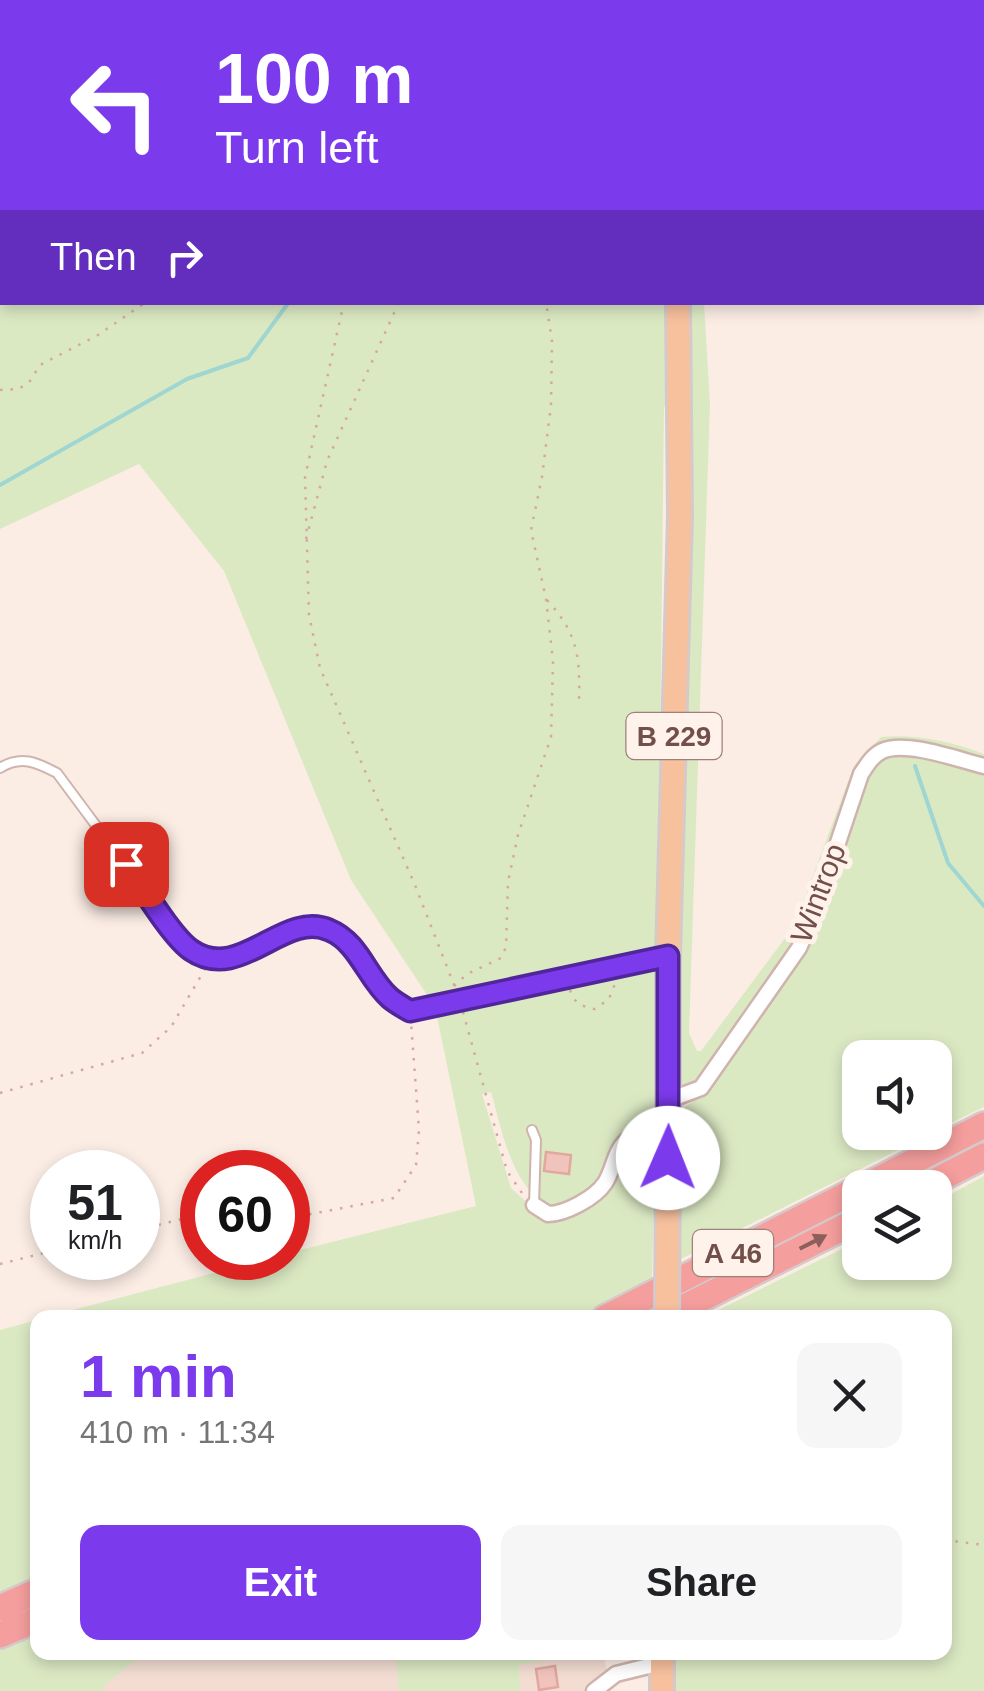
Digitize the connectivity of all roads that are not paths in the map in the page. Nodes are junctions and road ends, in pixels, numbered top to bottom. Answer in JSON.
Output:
{"nodes":[{"id":1,"x":678,"y":305,"type":"edge"},
{"id":2,"x":984,"y":766,"type":"edge"},
{"id":3,"x":0,"y":768,"type":"edge"},
{"id":4,"x":668,"y":956,"type":"junction"},
{"id":5,"x":669,"y":1100,"type":"junction"},
{"id":6,"x":984,"y":1126,"type":"edge"},
{"id":7,"x":532,"y":1130,"type":"dead end"},
{"id":8,"x":668,"y":1134,"type":"junction"},
{"id":9,"x":984,"y":1156,"type":"edge"},
{"id":10,"x":897,"y":1170,"type":"edge"},
{"id":11,"x":952,"y":1173,"type":"edge"},
{"id":12,"x":842,"y":1198,"type":"edge"},
{"id":13,"x":534,"y":1205,"type":"joint"},
{"id":14,"x":842,"y":1227,"type":"edge"},
{"id":15,"x":621,"y":1310,"type":"edge"},
{"id":16,"x":665,"y":1310,"type":"edge"},
{"id":17,"x":681,"y":1310,"type":"edge"},
{"id":18,"x":30,"y":1595,"type":"edge"},
{"id":19,"x":0,"y":1608,"type":"edge"},
{"id":20,"x":30,"y":1622,"type":"edge"},
{"id":21,"x":0,"y":1635,"type":"edge"},
{"id":22,"x":655,"y":1660,"type":"edge"},
{"id":23,"x":661,"y":1660,"type":"edge"},
{"id":24,"x":594,"y":1691,"type":"edge"},
{"id":25,"x":662,"y":1691,"type":"edge"}],
"edges":[{"from":1,"to":4,"type":"main road","number":"B 229"},
{"from":2,"to":5,"type":"street","name":"Wintrop"},
{"from":3,"to":4,"type":"lane"},
{"from":4,"to":5,"type":"main road","number":"B 229"},
{"from":5,"to":8,"type":"main road","number":"B 229"},
{"from":6,"to":10,"type":"highway","number":"A 46"},
{"from":7,"to":13,"type":"lane"},
{"from":8,"to":13,"type":"street"},
{"from":8,"to":16,"type":"main road","number":"B 229","bridge":true},
{"from":9,"to":11,"type":"highway"},
{"from":12,"to":15,"type":"highway","number":"A 46"},
{"from":17,"to":14,"type":"highway","number":"A 46","one_way":true},
{"from":18,"to":19,"type":"highway"},
{"from":20,"to":21,"type":"highway"},
{"from":22,"to":24,"type":"street"},
{"from":23,"to":25,"type":"main road"}]}
